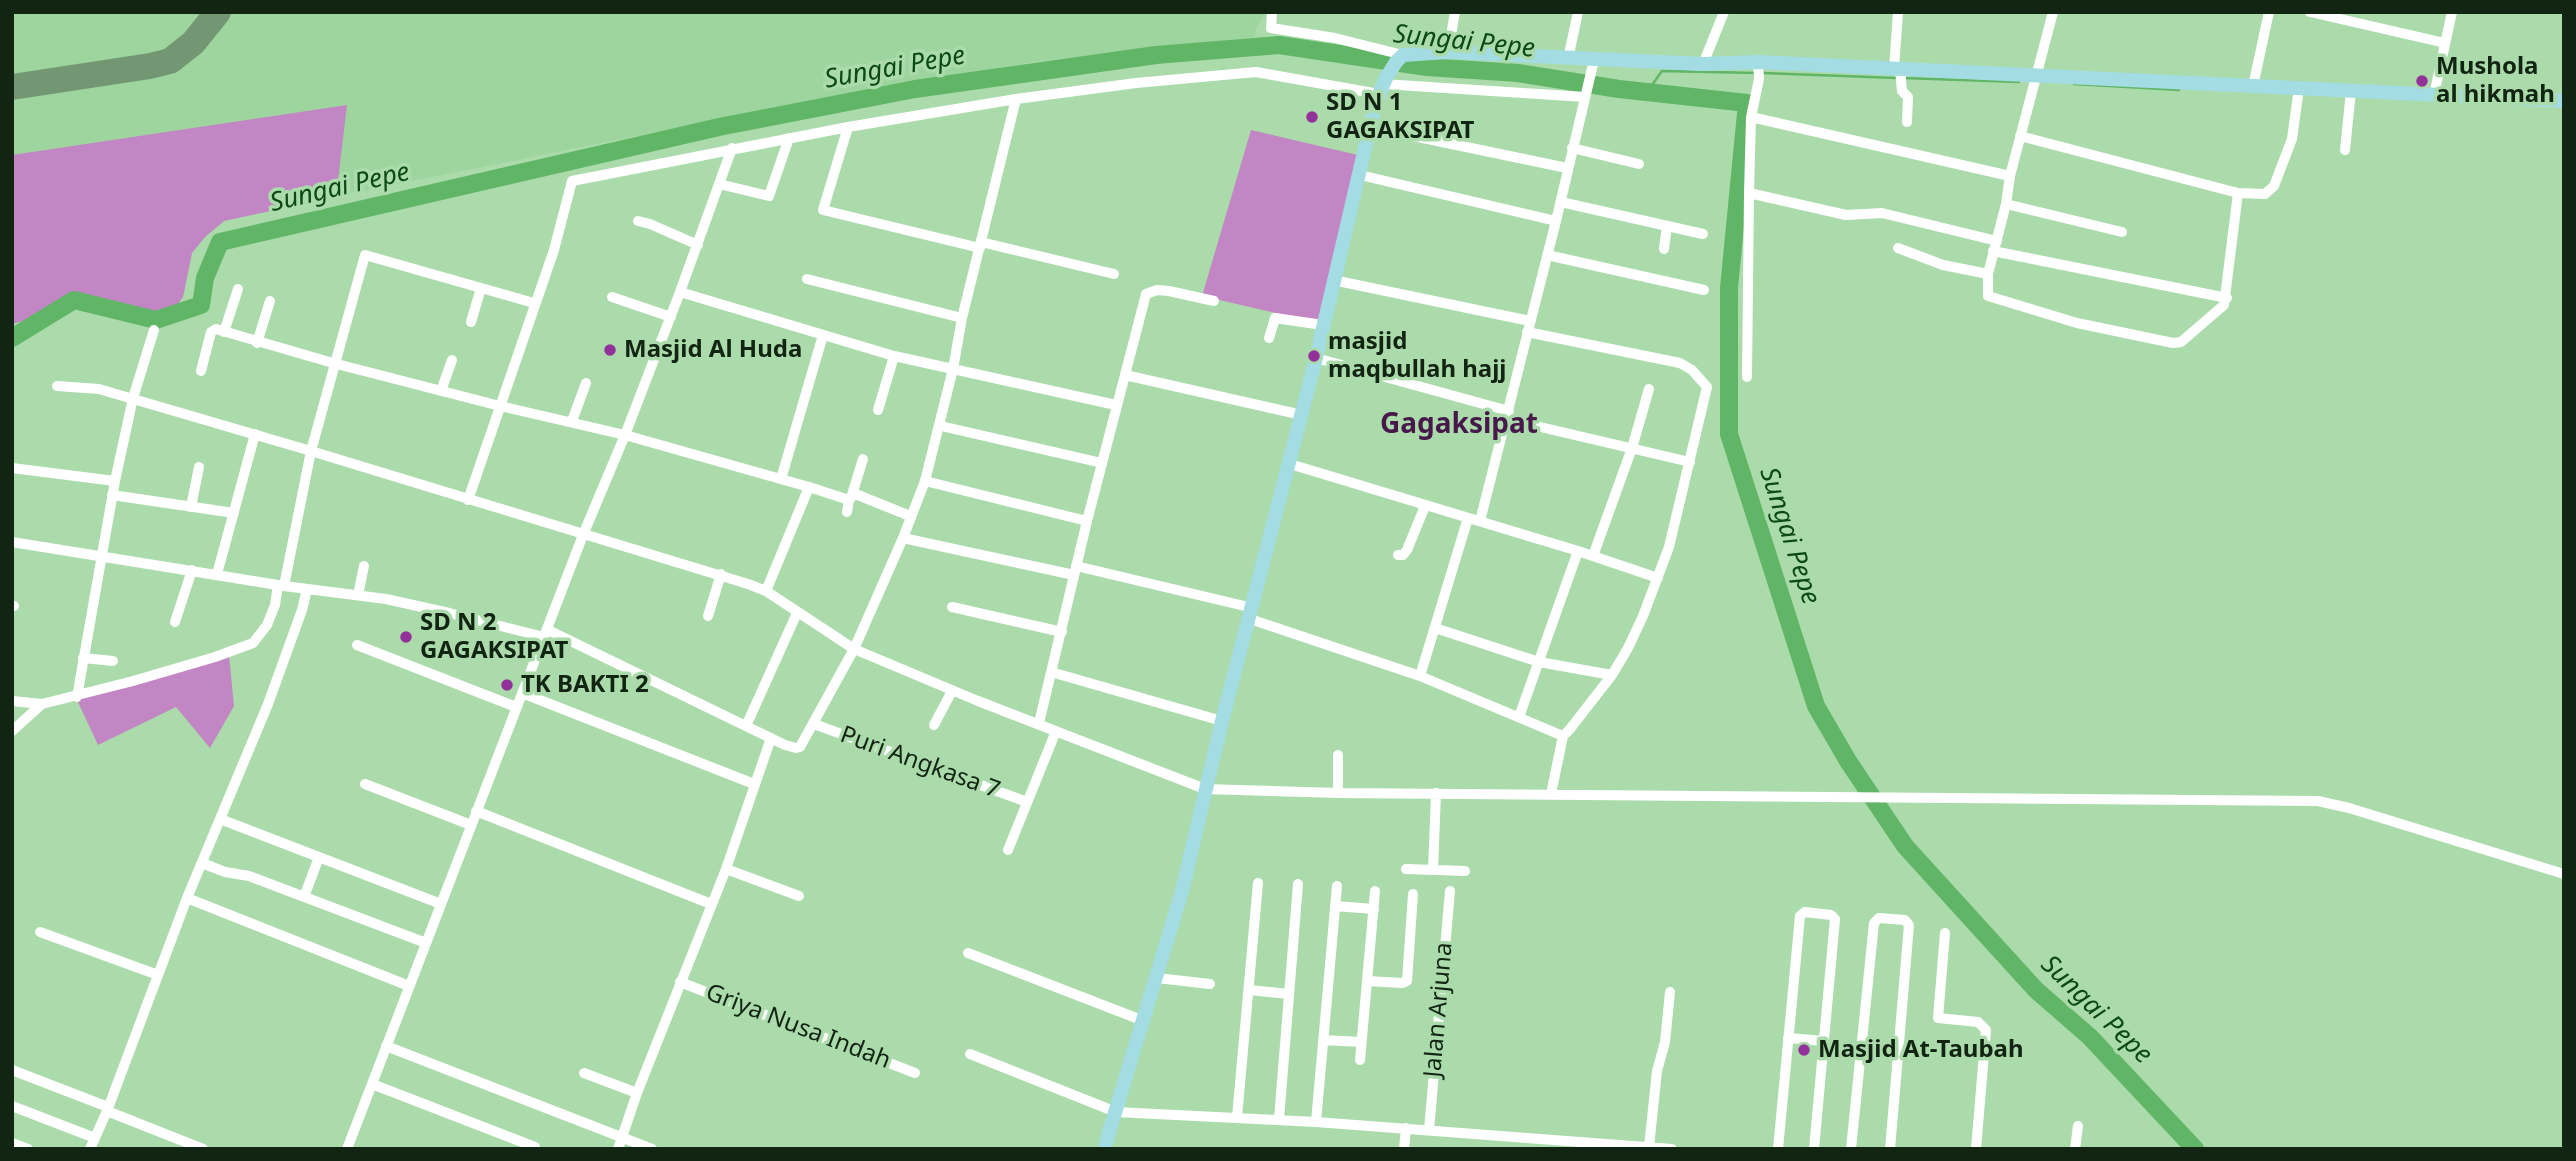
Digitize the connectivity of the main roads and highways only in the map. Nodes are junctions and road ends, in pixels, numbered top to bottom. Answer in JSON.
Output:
{"nodes":[{"id":1,"x":2564,"y":101,"type":"edge"},
{"id":2,"x":1104,"y":1149,"type":"edge"}],
"edges":[{"from":1,"to":2,"type":"main road"}]}
